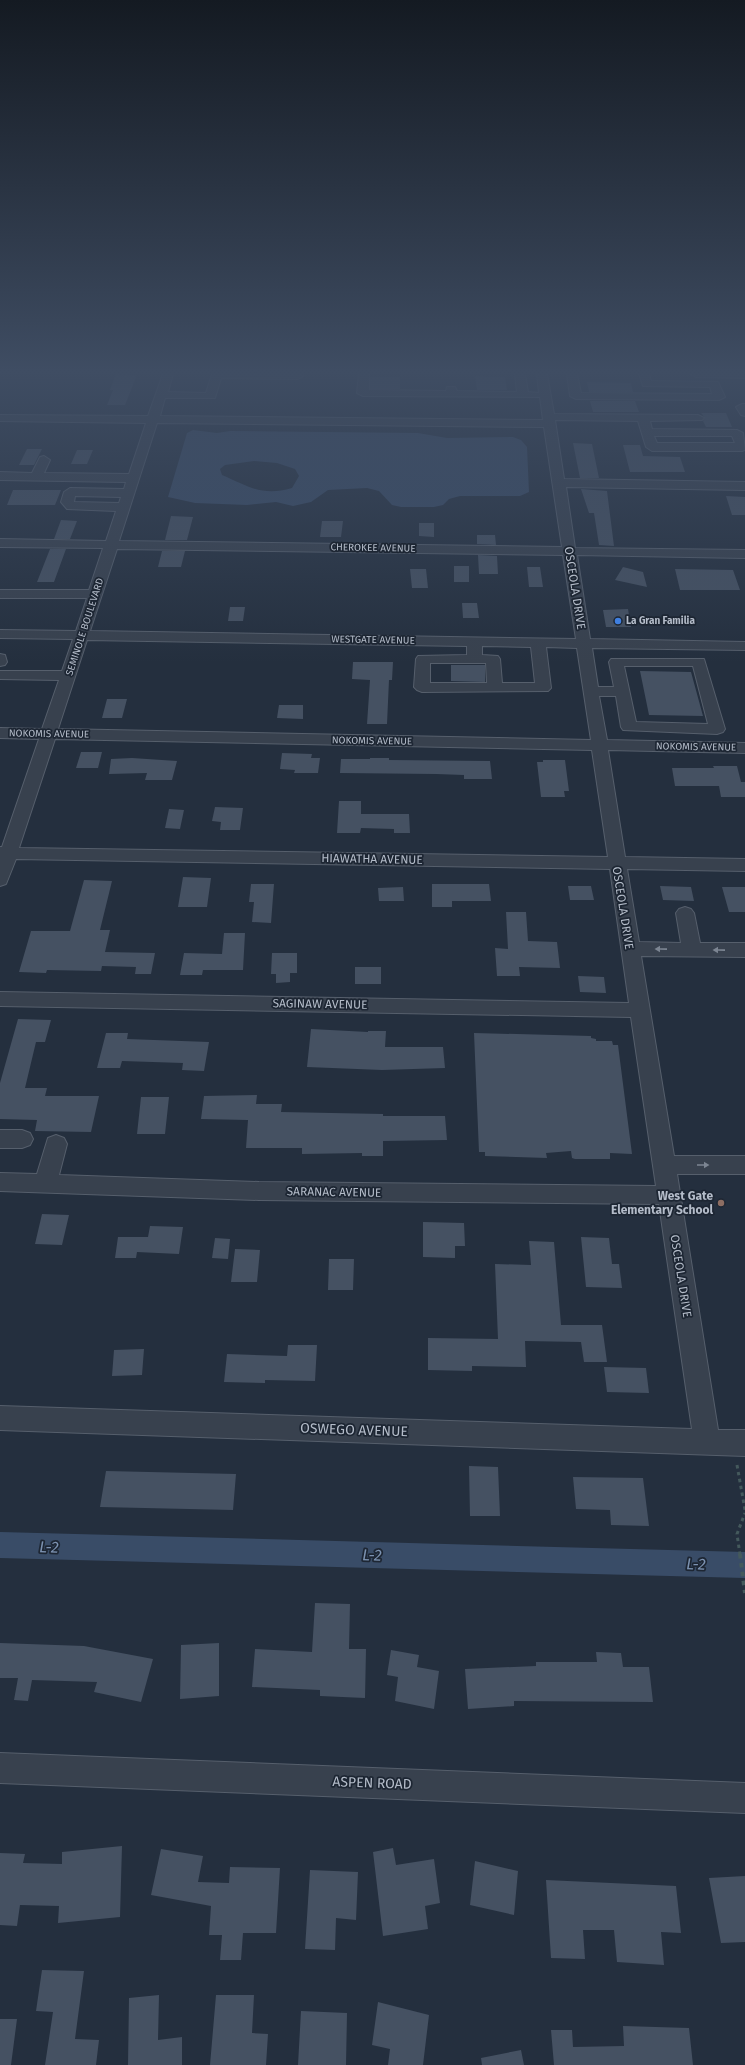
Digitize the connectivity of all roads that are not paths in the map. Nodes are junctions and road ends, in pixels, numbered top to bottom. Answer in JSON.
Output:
{"nodes":[{"id":1,"x":39,"y":470,"type":"edge"},
{"id":2,"x":113,"y":470,"type":"edge"},
{"id":3,"x":132,"y":470,"type":"edge"},
{"id":4,"x":557,"y":470,"type":"edge"},
{"id":5,"x":0,"y":476,"type":"edge"},
{"id":6,"x":37,"y":476,"type":"junction"},
{"id":7,"x":559,"y":483,"type":"junction"},
{"id":8,"x":745,"y":486,"type":"edge"},
{"id":9,"x":129,"y":493,"type":"junction"},
{"id":10,"x":124,"y":507,"type":"junction"},
{"id":11,"x":0,"y":543,"type":"edge"},
{"id":12,"x":112,"y":545,"type":"junction"},
{"id":13,"x":569,"y":551,"type":"junction"},
{"id":14,"x":745,"y":554,"type":"edge"},
{"id":15,"x":0,"y":594,"type":"edge"},
{"id":16,"x":96,"y":594,"type":"junction"},
{"id":17,"x":0,"y":634,"type":"edge"},
{"id":18,"x":82,"y":636,"type":"junction"},
{"id":19,"x":474,"y":642,"type":"junction"},
{"id":20,"x":538,"y":642,"type":"junction"},
{"id":21,"x":584,"y":643,"type":"junction"},
{"id":22,"x":695,"y":645,"type":"junction"},
{"id":23,"x":745,"y":646,"type":"edge"},
{"id":24,"x":0,"y":658,"type":"edge"},
{"id":25,"x":475,"y":659,"type":"junction"},
{"id":26,"x":0,"y":662,"type":"edge"},
{"id":27,"x":699,"y":662,"type":"junction"},
{"id":28,"x":0,"y":675,"type":"edge"},
{"id":29,"x":68,"y":676,"type":"junction"},
{"id":30,"x":495,"y":688,"type":"junction"},
{"id":31,"x":591,"y":691,"type":"junction"},
{"id":32,"x":623,"y":692,"type":"junction"},
{"id":33,"x":0,"y":734,"type":"edge"},
{"id":34,"x":50,"y":734,"type":"junction"},
{"id":35,"x":599,"y":746,"type":"junction"},
{"id":36,"x":745,"y":748,"type":"edge"},
{"id":37,"x":4,"y":853,"type":"edge"},
{"id":38,"x":616,"y":863,"type":"junction"},
{"id":39,"x":745,"y":865,"type":"edge"},
{"id":40,"x":0,"y":880,"type":"edge"},
{"id":41,"x":685,"y":913,"type":"dead end"},
{"id":42,"x":630,"y":949,"type":"junction"},
{"id":43,"x":692,"y":950,"type":"junction"},
{"id":44,"x":745,"y":950,"type":"edge"},
{"id":45,"x":0,"y":999,"type":"edge"},
{"id":46,"x":639,"y":1010,"type":"junction"},
{"id":47,"x":0,"y":1138,"type":"edge"},
{"id":48,"x":22,"y":1139,"type":"dead end"},
{"id":49,"x":56,"y":1144,"type":"dead end"},
{"id":50,"x":664,"y":1165,"type":"junction"},
{"id":51,"x":745,"y":1165,"type":"edge"},
{"id":52,"x":0,"y":1182,"type":"edge"},
{"id":53,"x":46,"y":1184,"type":"junction"},
{"id":54,"x":668,"y":1195,"type":"junction"},
{"id":55,"x":0,"y":1418,"type":"edge"},
{"id":56,"x":707,"y":1442,"type":"junction"},
{"id":57,"x":739,"y":1443,"type":"edge"},
{"id":58,"x":0,"y":1768,"type":"edge"},
{"id":59,"x":745,"y":1798,"type":"edge"}],
"edges":[{"from":1,"to":6,"type":"street"},
{"from":2,"to":6,"type":"street"},
{"from":3,"to":9,"type":"street","name":"SEMINOLE BOULEVARD"},
{"from":4,"to":7,"type":"street","name":"OSCEOLA DRIVE"},
{"from":5,"to":6,"type":"street"},
{"from":7,"to":8,"type":"street"},
{"from":7,"to":13,"type":"street","name":"OSCEOLA DRIVE"},
{"from":9,"to":10,"type":"street","name":"SEMINOLE BOULEVARD"},
{"from":9,"to":10,"type":"street"},
{"from":10,"to":12,"type":"street","name":"SEMINOLE BOULEVARD"},
{"from":11,"to":12,"type":"street","name":"CHEROKEE AVENUE"},
{"from":12,"to":13,"type":"street","name":"CHEROKEE AVENUE"},
{"from":12,"to":16,"type":"street","name":"SEMINOLE BOULEVARD"},
{"from":13,"to":14,"type":"street","name":"CHEROKEE AVENUE"},
{"from":13,"to":21,"type":"street","name":"OSCEOLA DRIVE"},
{"from":15,"to":16,"type":"street"},
{"from":16,"to":18,"type":"street","name":"SEMINOLE BOULEVARD"},
{"from":17,"to":18,"type":"street","name":"WESTGATE AVENUE"},
{"from":18,"to":19,"type":"street","name":"WESTGATE AVENUE"},
{"from":18,"to":29,"type":"street","name":"SEMINOLE BOULEVARD"},
{"from":19,"to":20,"type":"street","name":"WESTGATE AVENUE"},
{"from":19,"to":25,"type":"street"},
{"from":20,"to":21,"type":"street","name":"WESTGATE AVENUE"},
{"from":20,"to":30,"type":"street"},
{"from":21,"to":22,"type":"street","name":"WESTGATE AVENUE"},
{"from":21,"to":31,"type":"street","name":"OSCEOLA DRIVE"},
{"from":22,"to":23,"type":"street","name":"WESTGATE AVENUE"},
{"from":22,"to":27,"type":"street"},
{"from":24,"to":26,"type":"street"},
{"from":25,"to":30,"type":"street"},
{"from":25,"to":30,"type":"street"},
{"from":27,"to":32,"type":"street"},
{"from":27,"to":32,"type":"street"},
{"from":28,"to":29,"type":"street"},
{"from":29,"to":34,"type":"street","name":"SEMINOLE BOULEVARD"},
{"from":31,"to":32,"type":"street"},
{"from":31,"to":35,"type":"street","name":"OSCEOLA DRIVE"},
{"from":33,"to":34,"type":"street","name":"NOKOMIS AVENUE"},
{"from":34,"to":35,"type":"street","name":"NOKOMIS AVENUE"},
{"from":34,"to":37,"type":"street","name":"SEMINOLE BOULEVARD"},
{"from":35,"to":36,"type":"street","name":"NOKOMIS AVENUE"},
{"from":35,"to":38,"type":"street","name":"OSCEOLA DRIVE"},
{"from":37,"to":38,"type":"street","name":"HIAWATHA AVENUE"},
{"from":37,"to":40,"type":"street","name":"SEMINOLE BOULEVARD"},
{"from":38,"to":39,"type":"street","name":"HIAWATHA AVENUE"},
{"from":38,"to":42,"type":"street","name":"OSCEOLA DRIVE"},
{"from":41,"to":43,"type":"street"},
{"from":43,"to":42,"type":"street","one_way":true},
{"from":42,"to":46,"type":"street","name":"OSCEOLA DRIVE"},
{"from":44,"to":43,"type":"street","one_way":true},
{"from":45,"to":46,"type":"street","name":"SAGINAW AVENUE"},
{"from":46,"to":50,"type":"street","name":"OSCEOLA DRIVE"},
{"from":47,"to":48,"type":"street"},
{"from":49,"to":53,"type":"street"},
{"from":50,"to":51,"type":"street","one_way":true},
{"from":50,"to":54,"type":"street","name":"OSCEOLA DRIVE"},
{"from":52,"to":53,"type":"street","name":"SARANAC AVENUE"},
{"from":53,"to":54,"type":"street","name":"SARANAC AVENUE"},
{"from":54,"to":56,"type":"street","name":"OSCEOLA DRIVE"},
{"from":55,"to":56,"type":"street","name":"OSWEGO AVENUE"},
{"from":56,"to":57,"type":"street","name":"OSWEGO AVENUE"},
{"from":58,"to":59,"type":"street","name":"ASPEN ROAD"}]}
